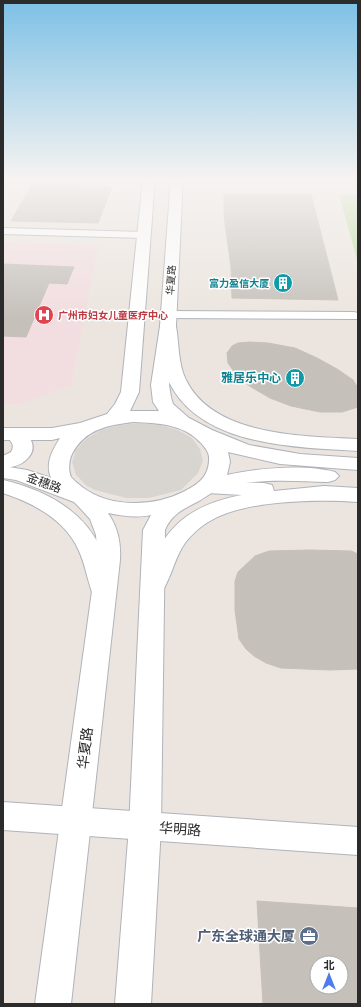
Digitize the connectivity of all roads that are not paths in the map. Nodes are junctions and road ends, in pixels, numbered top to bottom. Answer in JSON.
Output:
{"nodes":[{"id":1,"x":145,"y":225,"type":"edge"},
{"id":2,"x":173,"y":225,"type":"edge"},
{"id":3,"x":3,"y":231,"type":"edge"},
{"id":4,"x":144,"y":235,"type":"junction"},
{"id":5,"x":354,"y":316,"type":"dead end"},
{"id":6,"x":168,"y":320,"type":"junction"},
{"id":7,"x":132,"y":376,"type":"junction"},
{"id":8,"x":161,"y":377,"type":"junction"},
{"id":9,"x":114,"y":418,"type":"junction"},
{"id":10,"x":181,"y":421,"type":"junction"},
{"id":11,"x":87,"y":427,"type":"junction"},
{"id":12,"x":9,"y":434,"type":"edge"},
{"id":13,"x":206,"y":435,"type":"junction"},
{"id":14,"x":358,"y":445,"type":"edge"},
{"id":15,"x":358,"y":449,"type":"edge"},
{"id":16,"x":3,"y":463,"type":"edge"},
{"id":17,"x":358,"y":464,"type":"edge"},
{"id":18,"x":3,"y":472,"type":"edge"},
{"id":19,"x":358,"y":478,"type":"edge"},
{"id":20,"x":3,"y":486,"type":"edge"},
{"id":21,"x":207,"y":487,"type":"junction"},
{"id":22,"x":348,"y":495,"type":"edge"},
{"id":23,"x":84,"y":499,"type":"junction"},
{"id":24,"x":180,"y":502,"type":"junction"},
{"id":25,"x":152,"y":591,"type":"junction"},
{"id":26,"x":104,"y":593,"type":"junction"},
{"id":27,"x":3,"y":816,"type":"edge"},
{"id":28,"x":76,"y":822,"type":"junction"},
{"id":29,"x":145,"y":827,"type":"junction"},
{"id":30,"x":358,"y":841,"type":"edge"},
{"id":31,"x":53,"y":1004,"type":"edge"},
{"id":32,"x":134,"y":1004,"type":"edge"}],
"edges":[{"from":1,"to":4,"type":"main road"},
{"from":2,"to":6,"type":"main road","name":"华夏路"},
{"from":3,"to":4,"type":"street"},
{"from":4,"to":7,"type":"main road"},
{"from":5,"to":6,"type":"street"},
{"from":6,"to":8,"type":"main road","name":"华夏路"},
{"from":6,"to":14,"type":"main road"},
{"from":7,"to":8,"type":"main road"},
{"from":7,"to":9,"type":"main road"},
{"from":8,"to":10,"type":"main road","name":"华夏路"},
{"from":9,"to":10,"type":"main road","name":"华夏路"},
{"from":9,"to":11,"type":"main road","name":"华夏路"},
{"from":10,"to":13,"type":"main road","name":"华夏路"},
{"from":11,"to":12,"type":"main road"},
{"from":11,"to":23,"type":"main road","name":"华夏路"},
{"from":12,"to":16,"type":"main road"},
{"from":13,"to":15,"type":"main road"},
{"from":13,"to":17,"type":"main road"},
{"from":13,"to":21,"type":"main road","name":"华夏路"},
{"from":18,"to":23,"type":"main road","name":"金穗路"},
{"from":19,"to":21,"type":"main road"},
{"from":20,"to":26,"type":"main road"},
{"from":21,"to":22,"type":"main road"},
{"from":21,"to":24,"type":"main road","name":"华夏路"},
{"from":22,"to":25,"type":"main road"},
{"from":23,"to":24,"type":"main road","name":"华夏路"},
{"from":23,"to":26,"type":"main road","name":"华夏路"},
{"from":24,"to":25,"type":"main road","name":"华夏路"},
{"from":25,"to":29,"type":"main road","name":"华夏路"},
{"from":26,"to":28,"type":"main road","name":"华夏路"},
{"from":27,"to":28,"type":"main road","name":"华明路"},
{"from":28,"to":29,"type":"main road","name":"华明路"},
{"from":28,"to":31,"type":"main road","name":"华夏路"},
{"from":29,"to":30,"type":"main road","name":"华明路"},
{"from":29,"to":32,"type":"main road","name":"华夏路"}]}
